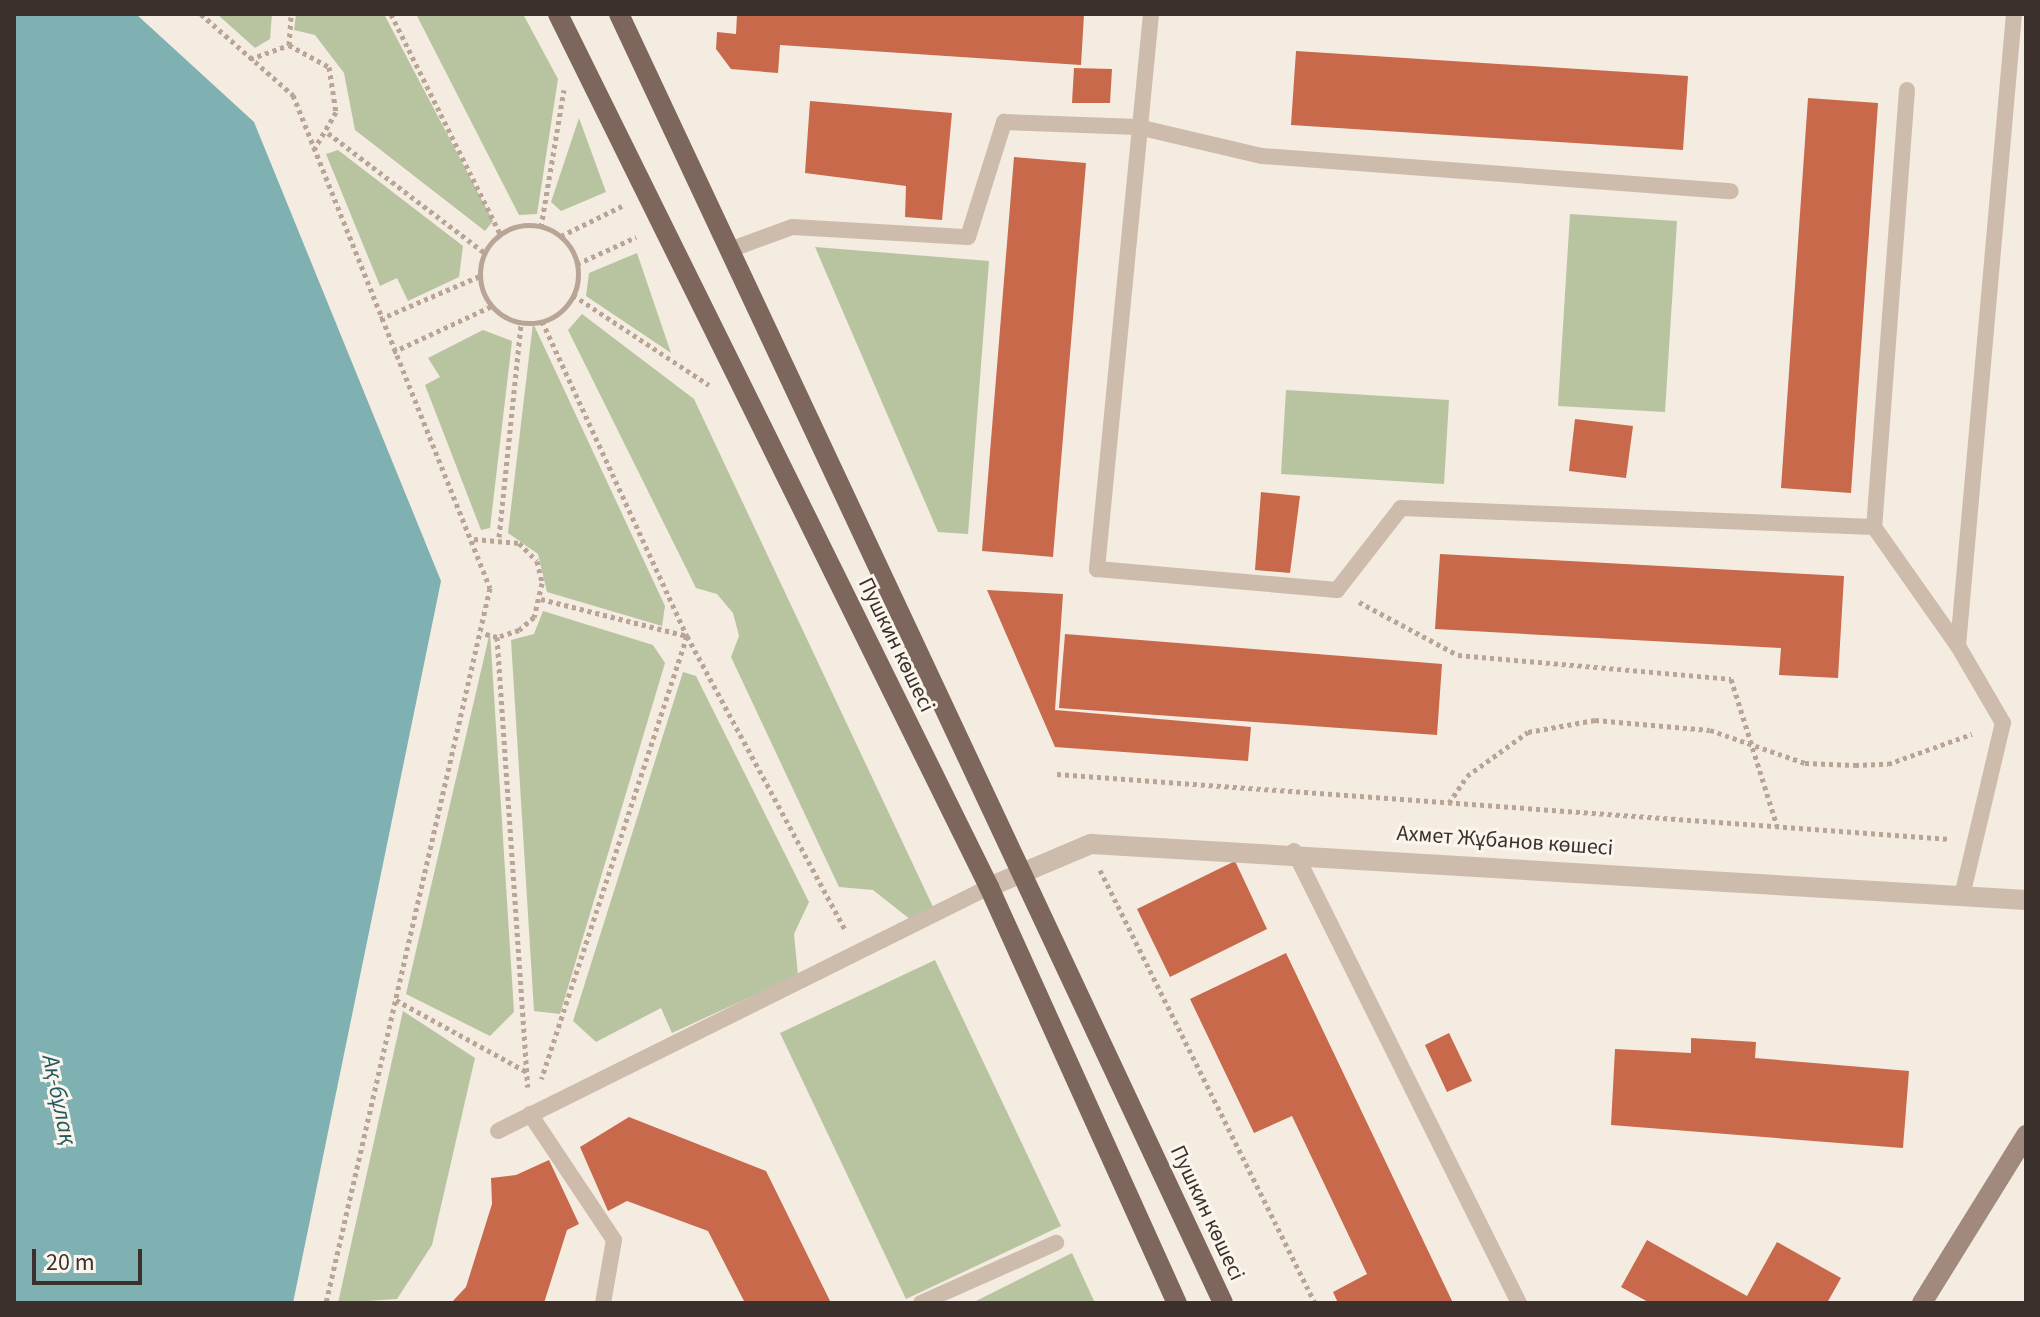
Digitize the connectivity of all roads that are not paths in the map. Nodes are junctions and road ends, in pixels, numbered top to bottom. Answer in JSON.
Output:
{"nodes":[{"id":1,"x":558,"y":14,"type":"edge"},
{"id":2,"x":619,"y":14,"type":"edge"},
{"id":3,"x":1151,"y":14,"type":"edge"},
{"id":4,"x":2014,"y":14,"type":"edge"},
{"id":5,"x":1907,"y":90,"type":"dead end"},
{"id":6,"x":1138,"y":127,"type":"junction"},
{"id":7,"x":1731,"y":191,"type":"dead end"},
{"id":8,"x":732,"y":249,"type":"junction"},
{"id":9,"x":1874,"y":527,"type":"junction"},
{"id":10,"x":1958,"y":646,"type":"junction"},
{"id":11,"x":1294,"y":851,"type":"junction"},
{"id":12,"x":1020,"y":870,"type":"junction"},
{"id":13,"x":989,"y":887,"type":"junction"},
{"id":14,"x":1962,"y":896,"type":"junction"},
{"id":15,"x":2026,"y":900,"type":"edge"},
{"id":16,"x":530,"y":1114,"type":"junction"},
{"id":17,"x":498,"y":1131,"type":"dead end"},
{"id":18,"x":2026,"y":1135,"type":"edge"},
{"id":19,"x":1056,"y":1243,"type":"dead end"},
{"id":20,"x":603,"y":1303,"type":"edge"},
{"id":21,"x":921,"y":1303,"type":"edge"},
{"id":22,"x":1177,"y":1303,"type":"edge"},
{"id":23,"x":1223,"y":1303,"type":"edge"},
{"id":24,"x":1519,"y":1303,"type":"edge"},
{"id":25,"x":1922,"y":1303,"type":"edge"}],
"edges":[{"from":1,"to":13,"type":"main road","name":"Пушкин көшесі"},
{"from":2,"to":8,"type":"main road","name":"Пушкин көшесі"},
{"from":3,"to":6,"type":"lane"},
{"from":4,"to":10,"type":"lane"},
{"from":5,"to":9,"type":"lane"},
{"from":6,"to":7,"type":"lane"},
{"from":6,"to":8,"type":"lane"},
{"from":6,"to":9,"type":"lane"},
{"from":8,"to":12,"type":"main road","name":"Пушкин көшесі"},
{"from":9,"to":10,"type":"lane"},
{"from":10,"to":14,"type":"lane"},
{"from":11,"to":12,"type":"street","name":"Ахмет Жұбанов көшесі"},
{"from":11,"to":14,"type":"street","name":"Ахмет Жұбанов көшесі"},
{"from":11,"to":24,"type":"lane"},
{"from":12,"to":13,"type":"street","name":"Ахмет Жұбанов көшесі"},
{"from":12,"to":23,"type":"main road","name":"Пушкин көшесі"},
{"from":13,"to":16,"type":"lane"},
{"from":13,"to":22,"type":"main road","name":"Пушкин көшесі"},
{"from":14,"to":15,"type":"street","name":"Ахмет Жұбанов көшесі"},
{"from":16,"to":17,"type":"lane"},
{"from":16,"to":20,"type":"lane"},
{"from":18,"to":25,"type":"street"},
{"from":19,"to":21,"type":"lane"}]}
